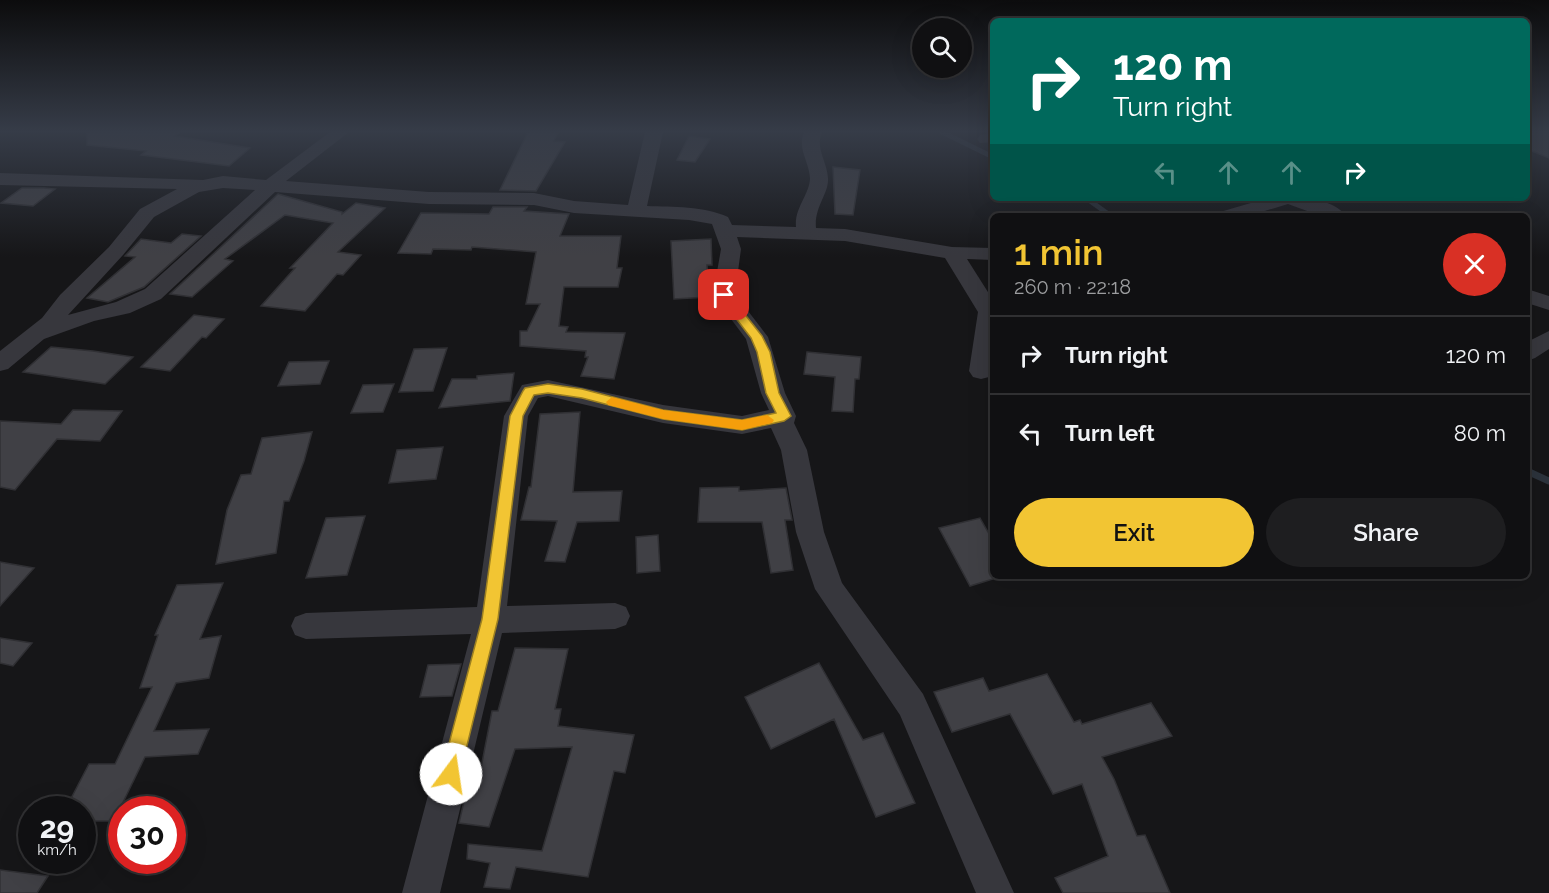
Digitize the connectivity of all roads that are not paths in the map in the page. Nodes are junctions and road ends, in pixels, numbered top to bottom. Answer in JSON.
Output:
{"nodes":[{"id":1,"x":283,"y":174,"type":"edge"},
{"id":2,"x":645,"y":174,"type":"edge"},
{"id":3,"x":818,"y":174,"type":"edge"},
{"id":4,"x":0,"y":179,"type":"edge"},
{"id":5,"x":208,"y":184,"type":"junction"},
{"id":6,"x":270,"y":186,"type":"junction"},
{"id":7,"x":1278,"y":201,"type":"edge"},
{"id":8,"x":1296,"y":201,"type":"edge"},
{"id":9,"x":637,"y":209,"type":"junction"},
{"id":10,"x":1237,"y":213,"type":"edge"},
{"id":11,"x":1328,"y":213,"type":"edge"},
{"id":12,"x":723,"y":231,"type":"junction"},
{"id":13,"x":807,"y":234,"type":"junction"},
{"id":14,"x":952,"y":253,"type":"junction"},
{"id":15,"x":990,"y":254,"type":"edge"},
{"id":16,"x":1530,"y":297,"type":"edge"},
{"id":17,"x":1549,"y":303,"type":"edge"},
{"id":18,"x":36,"y":335,"type":"junction"},
{"id":19,"x":1549,"y":338,"type":"edge"},
{"id":20,"x":1530,"y":351,"type":"edge"},
{"id":21,"x":0,"y":363,"type":"edge"},
{"id":22,"x":981,"y":371,"type":"dead end"},
{"id":23,"x":784,"y":416,"type":"junction"},
{"id":24,"x":615,"y":616,"type":"dead end"},
{"id":25,"x":490,"y":619,"type":"junction"},
{"id":26,"x":306,"y":626,"type":"dead end"},
{"id":27,"x":421,"y":893,"type":"edge"},
{"id":28,"x":995,"y":893,"type":"edge"}],
"edges":[{"from":1,"to":6,"type":"street"},
{"from":2,"to":9,"type":"street"},
{"from":3,"to":13,"type":"street"},
{"from":4,"to":5,"type":"street"},
{"from":5,"to":6,"type":"street"},
{"from":5,"to":18,"type":"street"},
{"from":6,"to":9,"type":"street"},
{"from":6,"to":18,"type":"street"},
{"from":7,"to":10,"type":"street"},
{"from":8,"to":11,"type":"street"},
{"from":9,"to":12,"type":"street"},
{"from":12,"to":13,"type":"street"},
{"from":12,"to":23,"type":"street"},
{"from":13,"to":14,"type":"street"},
{"from":14,"to":15,"type":"street"},
{"from":14,"to":22,"type":"street"},
{"from":16,"to":17,"type":"street"},
{"from":18,"to":21,"type":"street"},
{"from":19,"to":20,"type":"street"},
{"from":23,"to":25,"type":"street"},
{"from":23,"to":28,"type":"street"},
{"from":24,"to":25,"type":"street"},
{"from":25,"to":26,"type":"street"},
{"from":25,"to":27,"type":"street"}]}
